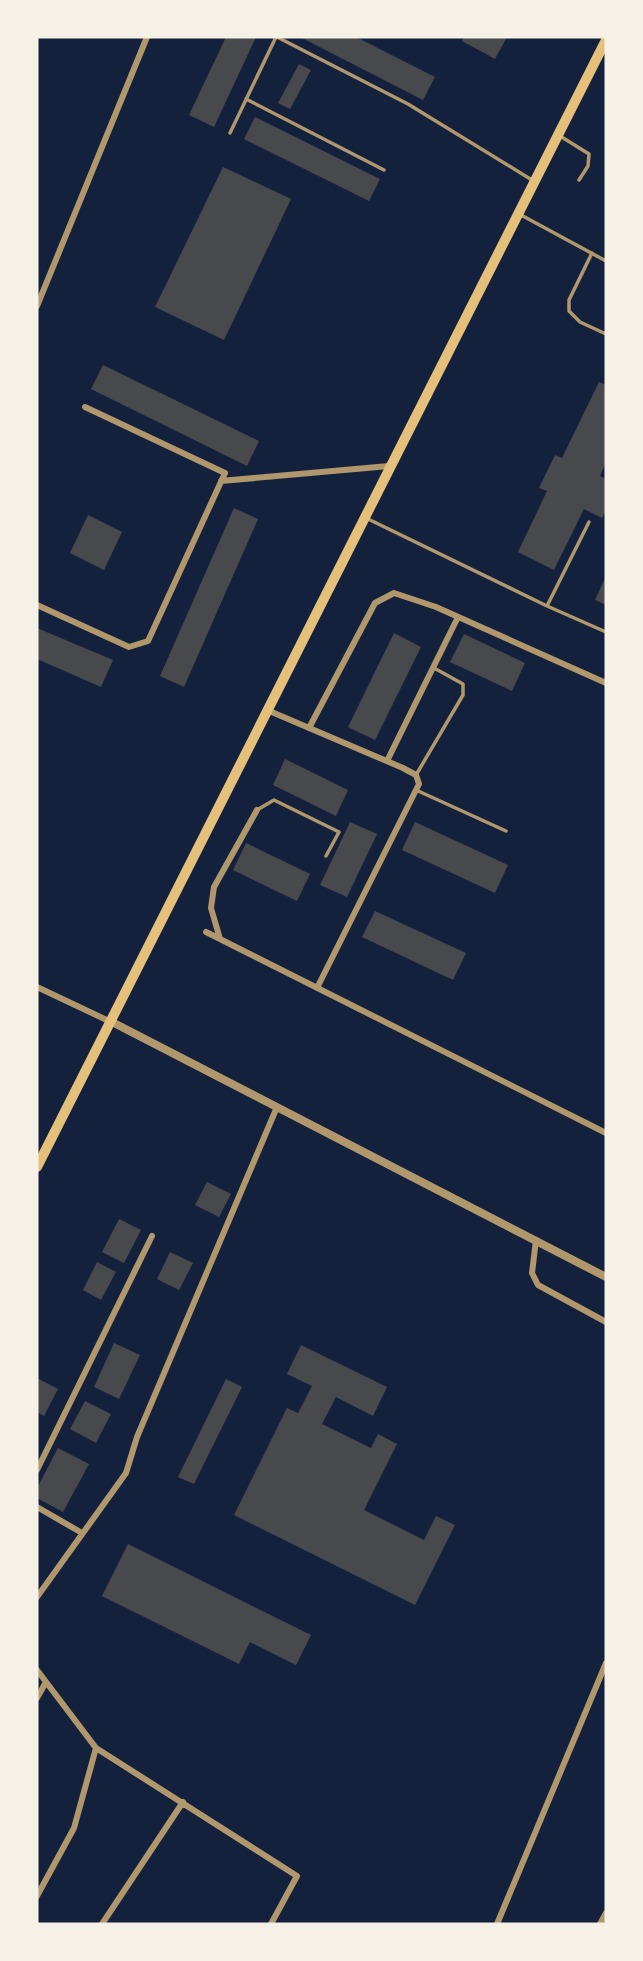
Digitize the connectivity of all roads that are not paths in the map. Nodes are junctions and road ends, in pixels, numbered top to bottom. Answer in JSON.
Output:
{"nodes":[{"id":1,"x":147,"y":37,"type":"edge"},
{"id":2,"x":276,"y":37,"type":"edge"},
{"id":3,"x":605,"y":44,"type":"edge"},
{"id":4,"x":246,"y":99,"type":"junction"},
{"id":5,"x":230,"y":133,"type":"dead end"},
{"id":6,"x":558,"y":135,"type":"junction"},
{"id":7,"x":384,"y":170,"type":"dead end"},
{"id":8,"x":579,"y":180,"type":"dead end"},
{"id":9,"x":534,"y":181,"type":"junction"},
{"id":10,"x":519,"y":214,"type":"junction"},
{"id":11,"x":592,"y":253,"type":"junction"},
{"id":12,"x":606,"y":261,"type":"edge"},
{"id":13,"x":37,"y":306,"type":"edge"},
{"id":14,"x":606,"y":334,"type":"edge"},
{"id":15,"x":85,"y":407,"type":"dead end"},
{"id":16,"x":389,"y":466,"type":"junction"},
{"id":17,"x":221,"y":481,"type":"junction"},
{"id":18,"x":364,"y":517,"type":"junction"},
{"id":19,"x":589,"y":522,"type":"dead end"},
{"id":20,"x":37,"y":605,"type":"edge"},
{"id":21,"x":547,"y":606,"type":"junction"},
{"id":22,"x":458,"y":617,"type":"junction"},
{"id":23,"x":606,"y":632,"type":"edge"},
{"id":24,"x":434,"y":668,"type":"junction"},
{"id":25,"x":606,"y":683,"type":"edge"},
{"id":26,"x":267,"y":710,"type":"junction"},
{"id":27,"x":309,"y":728,"type":"junction"},
{"id":28,"x":387,"y":761,"type":"junction"},
{"id":29,"x":416,"y":775,"type":"junction"},
{"id":30,"x":416,"y":790,"type":"junction"},
{"id":31,"x":257,"y":810,"type":"joint"},
{"id":32,"x":506,"y":831,"type":"dead end"},
{"id":33,"x":326,"y":856,"type":"dead end"},
{"id":34,"x":206,"y":932,"type":"dead end"},
{"id":35,"x":220,"y":939,"type":"junction"},
{"id":36,"x":37,"y":987,"type":"edge"},
{"id":37,"x":317,"y":988,"type":"junction"},
{"id":38,"x":112,"y":1022,"type":"junction"},
{"id":39,"x":277,"y":1107,"type":"junction"},
{"id":40,"x":606,"y":1133,"type":"edge"},
{"id":41,"x":37,"y":1167,"type":"edge"},
{"id":42,"x":152,"y":1236,"type":"dead end"},
{"id":43,"x":536,"y":1240,"type":"junction"},
{"id":44,"x":606,"y":1277,"type":"edge"},
{"id":45,"x":606,"y":1322,"type":"edge"},
{"id":46,"x":37,"y":1470,"type":"edge"},
{"id":47,"x":37,"y":1507,"type":"edge"},
{"id":48,"x":82,"y":1533,"type":"junction"},
{"id":49,"x":37,"y":1597,"type":"edge"},
{"id":50,"x":606,"y":1663,"type":"edge"},
{"id":51,"x":37,"y":1670,"type":"edge"},
{"id":52,"x":46,"y":1682,"type":"junction"},
{"id":53,"x":37,"y":1698,"type":"edge"},
{"id":54,"x":96,"y":1748,"type":"junction"},
{"id":55,"x":183,"y":1802,"type":"junction"},
{"id":56,"x":37,"y":1896,"type":"edge"},
{"id":57,"x":606,"y":1913,"type":"edge"},
{"id":58,"x":103,"y":1924,"type":"edge"},
{"id":59,"x":271,"y":1924,"type":"edge"},
{"id":60,"x":497,"y":1924,"type":"edge"},
{"id":61,"x":600,"y":1924,"type":"edge"}],
"edges":[{"from":1,"to":13,"type":"street"},
{"from":2,"to":4,"type":"lane"},
{"from":2,"to":9,"type":"lane"},
{"from":3,"to":6,"type":"main road"},
{"from":4,"to":5,"type":"lane"},
{"from":4,"to":7,"type":"lane"},
{"from":6,"to":8,"type":"lane"},
{"from":6,"to":9,"type":"main road"},
{"from":9,"to":10,"type":"main road"},
{"from":10,"to":11,"type":"lane"},
{"from":10,"to":16,"type":"main road"},
{"from":11,"to":12,"type":"lane"},
{"from":11,"to":14,"type":"lane"},
{"from":15,"to":17,"type":"street"},
{"from":16,"to":17,"type":"street"},
{"from":16,"to":18,"type":"main road"},
{"from":17,"to":20,"type":"street"},
{"from":18,"to":21,"type":"lane"},
{"from":18,"to":26,"type":"main road"},
{"from":19,"to":21,"type":"lane"},
{"from":21,"to":23,"type":"lane"},
{"from":22,"to":24,"type":"street"},
{"from":22,"to":25,"type":"street"},
{"from":22,"to":27,"type":"street"},
{"from":24,"to":28,"type":"street"},
{"from":24,"to":29,"type":"lane"},
{"from":26,"to":27,"type":"street"},
{"from":26,"to":38,"type":"main road"},
{"from":27,"to":28,"type":"street"},
{"from":28,"to":29,"type":"street"},
{"from":29,"to":30,"type":"street"},
{"from":30,"to":32,"type":"lane"},
{"from":30,"to":37,"type":"street"},
{"from":31,"to":33,"type":"lane"},
{"from":31,"to":35,"type":"street"},
{"from":34,"to":35,"type":"street"},
{"from":35,"to":37,"type":"street"},
{"from":36,"to":38,"type":"street"},
{"from":37,"to":40,"type":"street"},
{"from":38,"to":39,"type":"street"},
{"from":38,"to":41,"type":"main road"},
{"from":39,"to":43,"type":"street"},
{"from":39,"to":48,"type":"street"},
{"from":42,"to":46,"type":"street"},
{"from":43,"to":44,"type":"street"},
{"from":43,"to":45,"type":"street"},
{"from":47,"to":48,"type":"street"},
{"from":48,"to":49,"type":"street"},
{"from":50,"to":60,"type":"street"},
{"from":51,"to":52,"type":"street"},
{"from":52,"to":53,"type":"street"},
{"from":52,"to":54,"type":"street"},
{"from":54,"to":55,"type":"street"},
{"from":54,"to":56,"type":"street"},
{"from":55,"to":58,"type":"street"},
{"from":55,"to":59,"type":"street"},
{"from":57,"to":61,"type":"street"}]}
